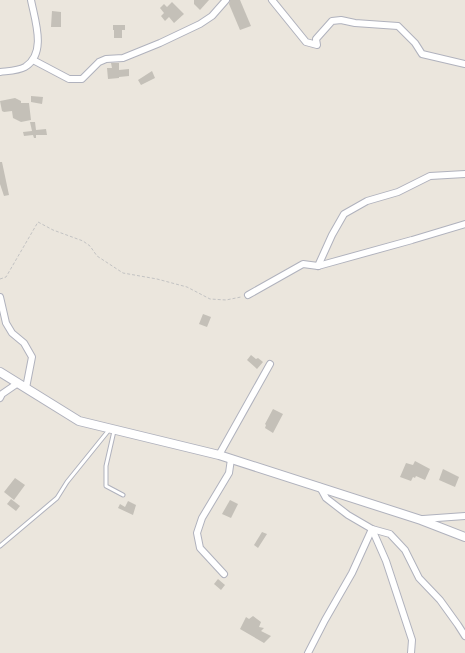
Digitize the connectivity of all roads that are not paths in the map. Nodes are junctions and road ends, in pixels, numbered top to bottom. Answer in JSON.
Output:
{"nodes":[{"id":1,"x":31,"y":0,"type":"edge"},
{"id":2,"x":226,"y":0,"type":"edge"},
{"id":3,"x":272,"y":0,"type":"edge"},
{"id":4,"x":33,"y":60,"type":"junction"},
{"id":5,"x":465,"y":64,"type":"edge"},
{"id":6,"x":0,"y":72,"type":"edge"},
{"id":7,"x":465,"y":174,"type":"edge"},
{"id":8,"x":465,"y":224,"type":"edge"},
{"id":9,"x":318,"y":266,"type":"junction"},
{"id":10,"x":248,"y":295,"type":"road end"},
{"id":11,"x":0,"y":297,"type":"edge"},
{"id":12,"x":270,"y":364,"type":"dead end"},
{"id":13,"x":0,"y":372,"type":"edge"},
{"id":14,"x":18,"y":383,"type":"junction"},
{"id":15,"x":26,"y":388,"type":"junction"},
{"id":16,"x":0,"y":398,"type":"edge"},
{"id":17,"x":112,"y":429,"type":"junction"},
{"id":18,"x":219,"y":455,"type":"junction"},
{"id":19,"x":231,"y":459,"type":"junction"},
{"id":20,"x":320,"y":487,"type":"junction"},
{"id":21,"x":122,"y":495,"type":"dead end"},
{"id":22,"x":465,"y":516,"type":"edge"},
{"id":23,"x":421,"y":520,"type":"junction"},
{"id":24,"x":372,"y":529,"type":"junction"},
{"id":25,"x":465,"y":537,"type":"edge"},
{"id":26,"x":0,"y":546,"type":"edge"},
{"id":27,"x":224,"y":574,"type":"dead end"},
{"id":28,"x":465,"y":636,"type":"edge"},
{"id":29,"x":308,"y":653,"type":"edge"},
{"id":30,"x":411,"y":653,"type":"edge"}],
"edges":[{"from":1,"to":4,"type":"street"},
{"from":2,"to":4,"type":"street"},
{"from":3,"to":5,"type":"street"},
{"from":4,"to":6,"type":"street"},
{"from":7,"to":9,"type":"street"},
{"from":8,"to":9,"type":"street"},
{"from":9,"to":10,"type":"street"},
{"from":11,"to":15,"type":"street"},
{"from":12,"to":18,"type":"street"},
{"from":13,"to":14,"type":"street"},
{"from":14,"to":15,"type":"street"},
{"from":14,"to":16,"type":"street"},
{"from":15,"to":17,"type":"street"},
{"from":17,"to":18,"type":"street"},
{"from":17,"to":21,"type":"lane"},
{"from":17,"to":26,"type":"lane"},
{"from":18,"to":19,"type":"street"},
{"from":19,"to":20,"type":"street"},
{"from":19,"to":27,"type":"street"},
{"from":20,"to":23,"type":"street"},
{"from":20,"to":24,"type":"street"},
{"from":22,"to":23,"type":"street"},
{"from":23,"to":25,"type":"street"},
{"from":24,"to":28,"type":"street"},
{"from":24,"to":29,"type":"street"},
{"from":24,"to":30,"type":"street"}]}
